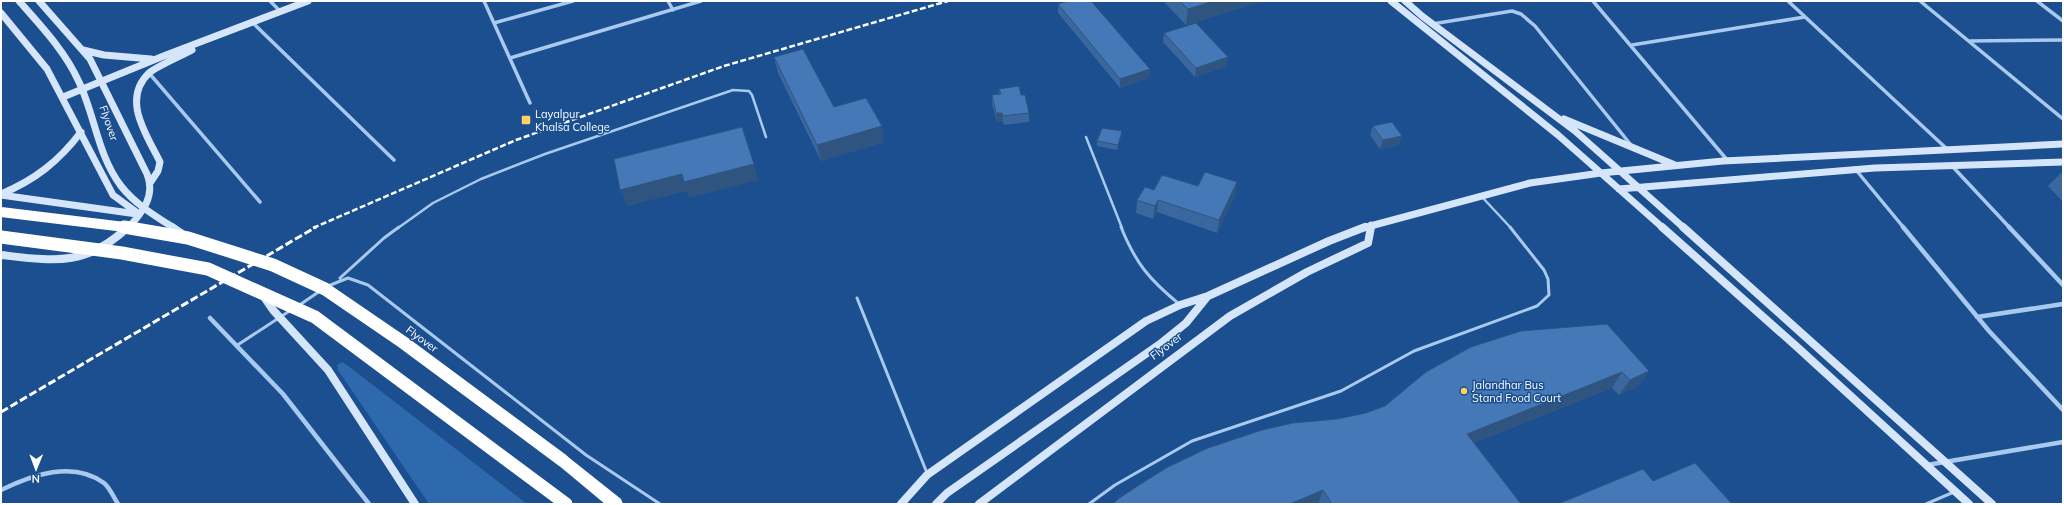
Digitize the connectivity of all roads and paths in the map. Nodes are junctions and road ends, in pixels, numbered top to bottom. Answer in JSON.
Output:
{"nodes":[{"id":1,"x":19,"y":1,"type":"edge"},
{"id":2,"x":39,"y":1,"type":"edge"},
{"id":3,"x":270,"y":1,"type":"edge"},
{"id":4,"x":308,"y":1,"type":"edge"},
{"id":5,"x":484,"y":1,"type":"edge"},
{"id":6,"x":574,"y":1,"type":"edge"},
{"id":7,"x":668,"y":1,"type":"edge"},
{"id":8,"x":702,"y":1,"type":"edge"},
{"id":9,"x":1391,"y":1,"type":"edge"},
{"id":10,"x":1405,"y":1,"type":"edge"},
{"id":11,"x":1593,"y":1,"type":"edge"},
{"id":12,"x":1788,"y":1,"type":"edge"},
{"id":13,"x":1920,"y":1,"type":"edge"},
{"id":14,"x":2037,"y":1,"type":"edge"},
{"id":15,"x":673,"y":10,"type":"junction"},
{"id":16,"x":281,"y":12,"type":"junction"},
{"id":17,"x":1,"y":13,"type":"edge"},
{"id":18,"x":1806,"y":17,"type":"junction"},
{"id":19,"x":2063,"y":21,"type":"edge"},
{"id":20,"x":253,"y":23,"type":"junction"},
{"id":21,"x":494,"y":23,"type":"junction"},
{"id":22,"x":1432,"y":24,"type":"junction"},
{"id":23,"x":231,"y":31,"type":"junction"},
{"id":24,"x":2063,"y":40,"type":"edge"},
{"id":25,"x":1970,"y":41,"type":"junction"},
{"id":26,"x":1632,"y":45,"type":"junction"},
{"id":27,"x":83,"y":50,"type":"junction"},
{"id":28,"x":510,"y":58,"type":"junction"},
{"id":29,"x":155,"y":59,"type":"junction"},
{"id":30,"x":149,"y":73,"type":"junction"},
{"id":31,"x":102,"y":81,"type":"junction"},
{"id":32,"x":63,"y":97,"type":"junction"},
{"id":33,"x":530,"y":103,"type":"dead end"},
{"id":34,"x":1552,"y":114,"type":"junction"},
{"id":35,"x":2063,"y":118,"type":"edge"},
{"id":36,"x":81,"y":132,"type":"junction"},
{"id":37,"x":766,"y":137,"type":"dead end"},
{"id":38,"x":1086,"y":137,"type":"dead end"},
{"id":39,"x":2063,"y":144,"type":"edge"},
{"id":40,"x":1633,"y":147,"type":"junction"},
{"id":41,"x":1947,"y":149,"type":"junction"},
{"id":42,"x":394,"y":160,"type":"dead end"},
{"id":43,"x":1728,"y":161,"type":"junction"},
{"id":44,"x":2063,"y":162,"type":"edge"},
{"id":45,"x":1678,"y":166,"type":"junction"},
{"id":46,"x":1952,"y":166,"type":"junction"},
{"id":47,"x":1856,"y":170,"type":"junction"},
{"id":48,"x":1620,"y":171,"type":"junction"},
{"id":49,"x":1601,"y":173,"type":"junction"},
{"id":50,"x":150,"y":183,"type":"junction"},
{"id":51,"x":1638,"y":187,"type":"junction"},
{"id":52,"x":1619,"y":189,"type":"junction"},
{"id":53,"x":1,"y":195,"type":"edge"},
{"id":54,"x":1481,"y":195,"type":"junction"},
{"id":55,"x":260,"y":202,"type":"dead end"},
{"id":56,"x":1,"y":212,"type":"edge"},
{"id":57,"x":139,"y":214,"type":"junction"},
{"id":58,"x":1371,"y":225,"type":"junction"},
{"id":59,"x":1,"y":237,"type":"edge"},
{"id":60,"x":188,"y":238,"type":"junction"},
{"id":61,"x":1,"y":255,"type":"edge"},
{"id":62,"x":340,"y":278,"type":"junction"},
{"id":63,"x":2063,"y":285,"type":"edge"},
{"id":64,"x":260,"y":292,"type":"junction"},
{"id":65,"x":1208,"y":296,"type":"junction"},
{"id":66,"x":857,"y":298,"type":"dead end"},
{"id":67,"x":2063,"y":304,"type":"edge"},
{"id":68,"x":1180,"y":305,"type":"junction"},
{"id":69,"x":1977,"y":317,"type":"junction"},
{"id":70,"x":210,"y":318,"type":"dead end"},
{"id":71,"x":236,"y":346,"type":"junction"},
{"id":72,"x":2063,"y":410,"type":"edge"},
{"id":73,"x":2063,"y":442,"type":"edge"},
{"id":74,"x":1946,"y":462,"type":"junction"},
{"id":75,"x":1927,"y":465,"type":"junction"},
{"id":76,"x":928,"y":475,"type":"junction"},
{"id":77,"x":1,"y":490,"type":"edge"},
{"id":78,"x":1955,"y":492,"type":"junction"},
{"id":79,"x":118,"y":504,"type":"edge"},
{"id":80,"x":369,"y":504,"type":"edge"},
{"id":81,"x":415,"y":504,"type":"edge"},
{"id":82,"x":566,"y":504,"type":"edge"},
{"id":83,"x":616,"y":504,"type":"edge"},
{"id":84,"x":660,"y":504,"type":"edge"},
{"id":85,"x":901,"y":504,"type":"edge"},
{"id":86,"x":936,"y":504,"type":"edge"},
{"id":87,"x":979,"y":504,"type":"edge"},
{"id":88,"x":1089,"y":504,"type":"edge"},
{"id":89,"x":1926,"y":504,"type":"edge"},
{"id":90,"x":1969,"y":504,"type":"edge"},
{"id":91,"x":1992,"y":504,"type":"edge"}],
"edges":[{"from":1,"to":60,"type":"street","name":"Flyover","bridge":true},
{"from":2,"to":27,"type":"street"},
{"from":3,"to":16,"type":"street"},
{"from":4,"to":16,"type":"street"},
{"from":5,"to":21,"type":"street"},
{"from":6,"to":21,"type":"street"},
{"from":7,"to":15,"type":"street"},
{"from":8,"to":15,"type":"street"},
{"from":9,"to":49,"type":"street"},
{"from":10,"to":22,"type":"street"},
{"from":11,"to":26,"type":"street"},
{"from":12,"to":18,"type":"street"},
{"from":13,"to":25,"type":"street"},
{"from":14,"to":19,"type":"street"},
{"from":15,"to":28,"type":"street"},
{"from":16,"to":20,"type":"street"},
{"from":17,"to":32,"type":"street"},
{"from":18,"to":26,"type":"street"},
{"from":18,"to":41,"type":"street"},
{"from":20,"to":23,"type":"street"},
{"from":20,"to":42,"type":"street"},
{"from":21,"to":28,"type":"street"},
{"from":22,"to":34,"type":"street"},
{"from":22,"to":40,"type":"street"},
{"from":23,"to":29,"type":"street"},
{"from":23,"to":30,"type":"street"},
{"from":24,"to":25,"type":"street"},
{"from":25,"to":35,"type":"street"},
{"from":26,"to":43,"type":"street"},
{"from":27,"to":29,"type":"street"},
{"from":27,"to":31,"type":"street"},
{"from":28,"to":33,"type":"street"},
{"from":29,"to":31,"type":"street"},
{"from":30,"to":50,"type":"street"},
{"from":30,"to":55,"type":"street"},
{"from":31,"to":32,"type":"street"},
{"from":31,"to":50,"type":"street"},
{"from":32,"to":36,"type":"street"},
{"from":34,"to":40,"type":"street"},
{"from":34,"to":48,"type":"street"},
{"from":36,"to":53,"type":"street"},
{"from":36,"to":57,"type":"street"},
{"from":37,"to":62,"type":"lane"},
{"from":38,"to":68,"type":"lane"},
{"from":39,"to":41,"type":"street"},
{"from":40,"to":45,"type":"street"},
{"from":41,"to":43,"type":"street"},
{"from":43,"to":45,"type":"street"},
{"from":44,"to":46,"type":"street"},
{"from":45,"to":48,"type":"street"},
{"from":46,"to":47,"type":"street"},
{"from":46,"to":63,"type":"street"},
{"from":47,"to":51,"type":"street"},
{"from":47,"to":69,"type":"street"},
{"from":48,"to":49,"type":"street"},
{"from":48,"to":51,"type":"street"},
{"from":49,"to":52,"type":"street"},
{"from":49,"to":54,"type":"street"},
{"from":50,"to":57,"type":"street"},
{"from":51,"to":52,"type":"street"},
{"from":51,"to":74,"type":"street"},
{"from":52,"to":75,"type":"street"},
{"from":53,"to":57,"type":"street"},
{"from":54,"to":58,"type":"street"},
{"from":54,"to":88,"type":"lane"},
{"from":56,"to":60,"type":"highway","name":"Flyover","bridge":true},
{"from":57,"to":61,"type":"street"},
{"from":58,"to":65,"type":"street"},
{"from":58,"to":87,"type":"street","name":"Flyover"},
{"from":59,"to":64,"type":"highway","bridge":true},
{"from":60,"to":83,"type":"highway","name":"Flyover","bridge":true},
{"from":62,"to":71,"type":"lane"},
{"from":62,"to":84,"type":"lane"},
{"from":64,"to":81,"type":"street","bridge":true},
{"from":64,"to":82,"type":"highway","bridge":true},
{"from":65,"to":68,"type":"street"},
{"from":65,"to":86,"type":"street"},
{"from":66,"to":76,"type":"lane"},
{"from":67,"to":69,"type":"street"},
{"from":68,"to":76,"type":"street"},
{"from":69,"to":72,"type":"street"},
{"from":70,"to":71,"type":"street"},
{"from":71,"to":80,"type":"street"},
{"from":73,"to":74,"type":"street"},
{"from":74,"to":75,"type":"street"},
{"from":74,"to":91,"type":"street"},
{"from":75,"to":78,"type":"street"},
{"from":76,"to":85,"type":"street"},
{"from":77,"to":79,"type":"street"},
{"from":78,"to":89,"type":"lane"},
{"from":78,"to":90,"type":"street"}]}
